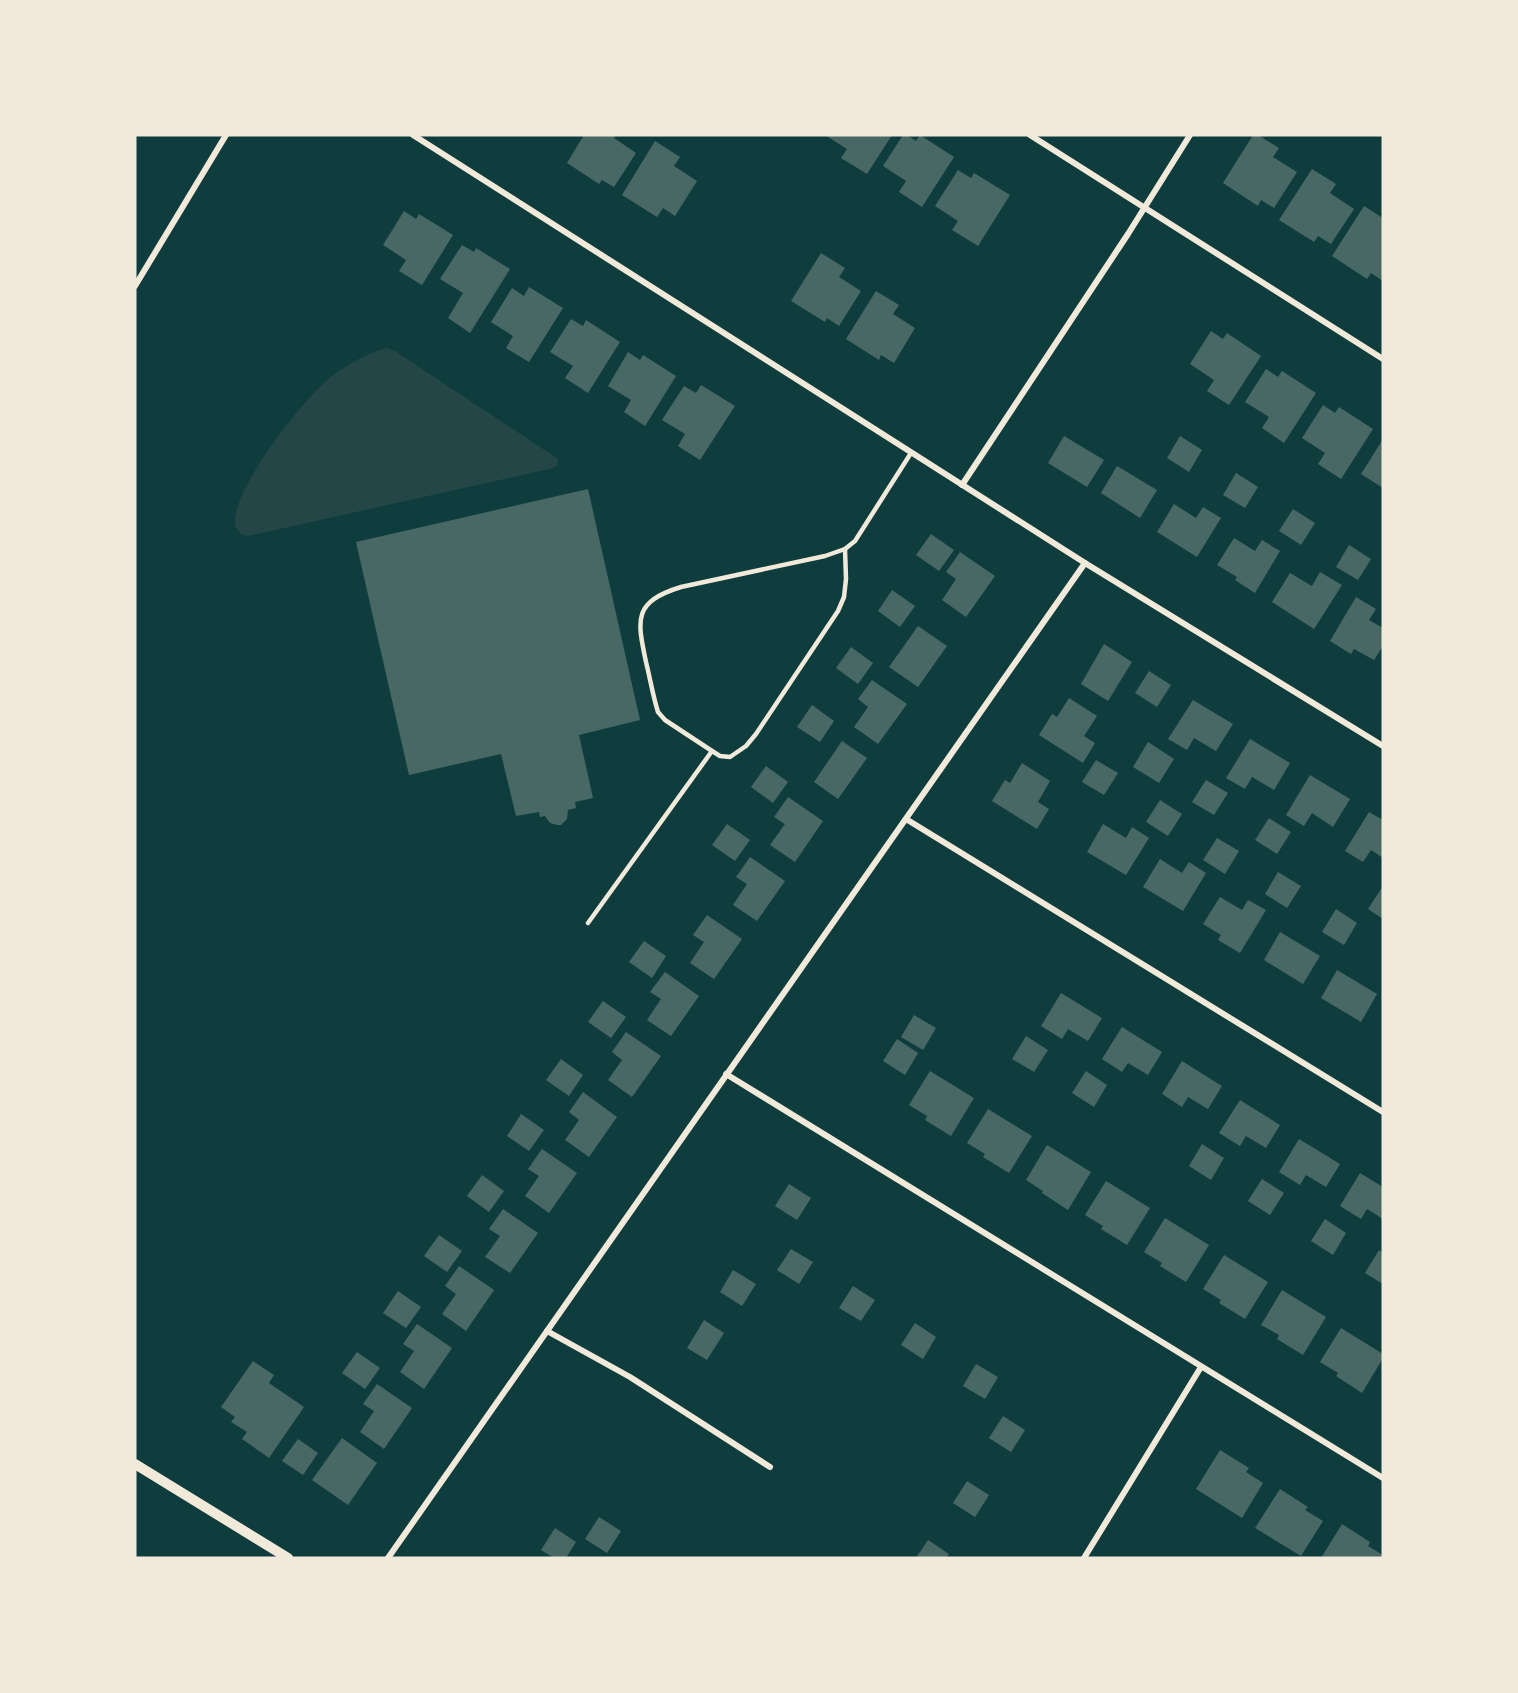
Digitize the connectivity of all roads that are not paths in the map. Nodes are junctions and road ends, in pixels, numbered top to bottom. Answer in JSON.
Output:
{"nodes":[{"id":1,"x":226,"y":135,"type":"edge"},
{"id":2,"x":413,"y":135,"type":"edge"},
{"id":3,"x":1030,"y":135,"type":"edge"},
{"id":4,"x":1190,"y":135,"type":"edge"},
{"id":5,"x":1145,"y":207,"type":"junction"},
{"id":6,"x":135,"y":286,"type":"edge"},
{"id":7,"x":1383,"y":359,"type":"edge"},
{"id":8,"x":911,"y":453,"type":"junction"},
{"id":9,"x":962,"y":485,"type":"junction"},
{"id":10,"x":845,"y":549,"type":"junction"},
{"id":11,"x":1085,"y":563,"type":"junction"},
{"id":12,"x":1383,"y":746,"type":"edge"},
{"id":13,"x":712,"y":751,"type":"junction"},
{"id":14,"x":906,"y":819,"type":"junction"},
{"id":15,"x":588,"y":923,"type":"dead end"},
{"id":16,"x":726,"y":1074,"type":"junction"},
{"id":17,"x":1383,"y":1112,"type":"edge"},
{"id":18,"x":547,"y":1331,"type":"junction"},
{"id":19,"x":1202,"y":1367,"type":"junction"},
{"id":20,"x":135,"y":1464,"type":"edge"},
{"id":21,"x":770,"y":1467,"type":"dead end"},
{"id":22,"x":1383,"y":1478,"type":"edge"},
{"id":23,"x":288,"y":1558,"type":"edge"},
{"id":24,"x":388,"y":1558,"type":"edge"},
{"id":25,"x":1084,"y":1558,"type":"edge"}],
"edges":[{"from":1,"to":6,"type":"street"},
{"from":2,"to":8,"type":"street"},
{"from":3,"to":5,"type":"street"},
{"from":4,"to":5,"type":"street"},
{"from":5,"to":7,"type":"street"},
{"from":5,"to":9,"type":"street"},
{"from":8,"to":9,"type":"street"},
{"from":8,"to":10,"type":"lane"},
{"from":9,"to":11,"type":"street"},
{"from":10,"to":13,"type":"lane"},
{"from":10,"to":13,"type":"lane"},
{"from":11,"to":12,"type":"street"},
{"from":11,"to":14,"type":"street"},
{"from":13,"to":15,"type":"lane"},
{"from":14,"to":16,"type":"street"},
{"from":14,"to":17,"type":"street"},
{"from":16,"to":18,"type":"street"},
{"from":16,"to":19,"type":"street"},
{"from":18,"to":21,"type":"street"},
{"from":18,"to":24,"type":"street"},
{"from":19,"to":22,"type":"street"},
{"from":19,"to":25,"type":"street"},
{"from":20,"to":23,"type":"street"}]}
